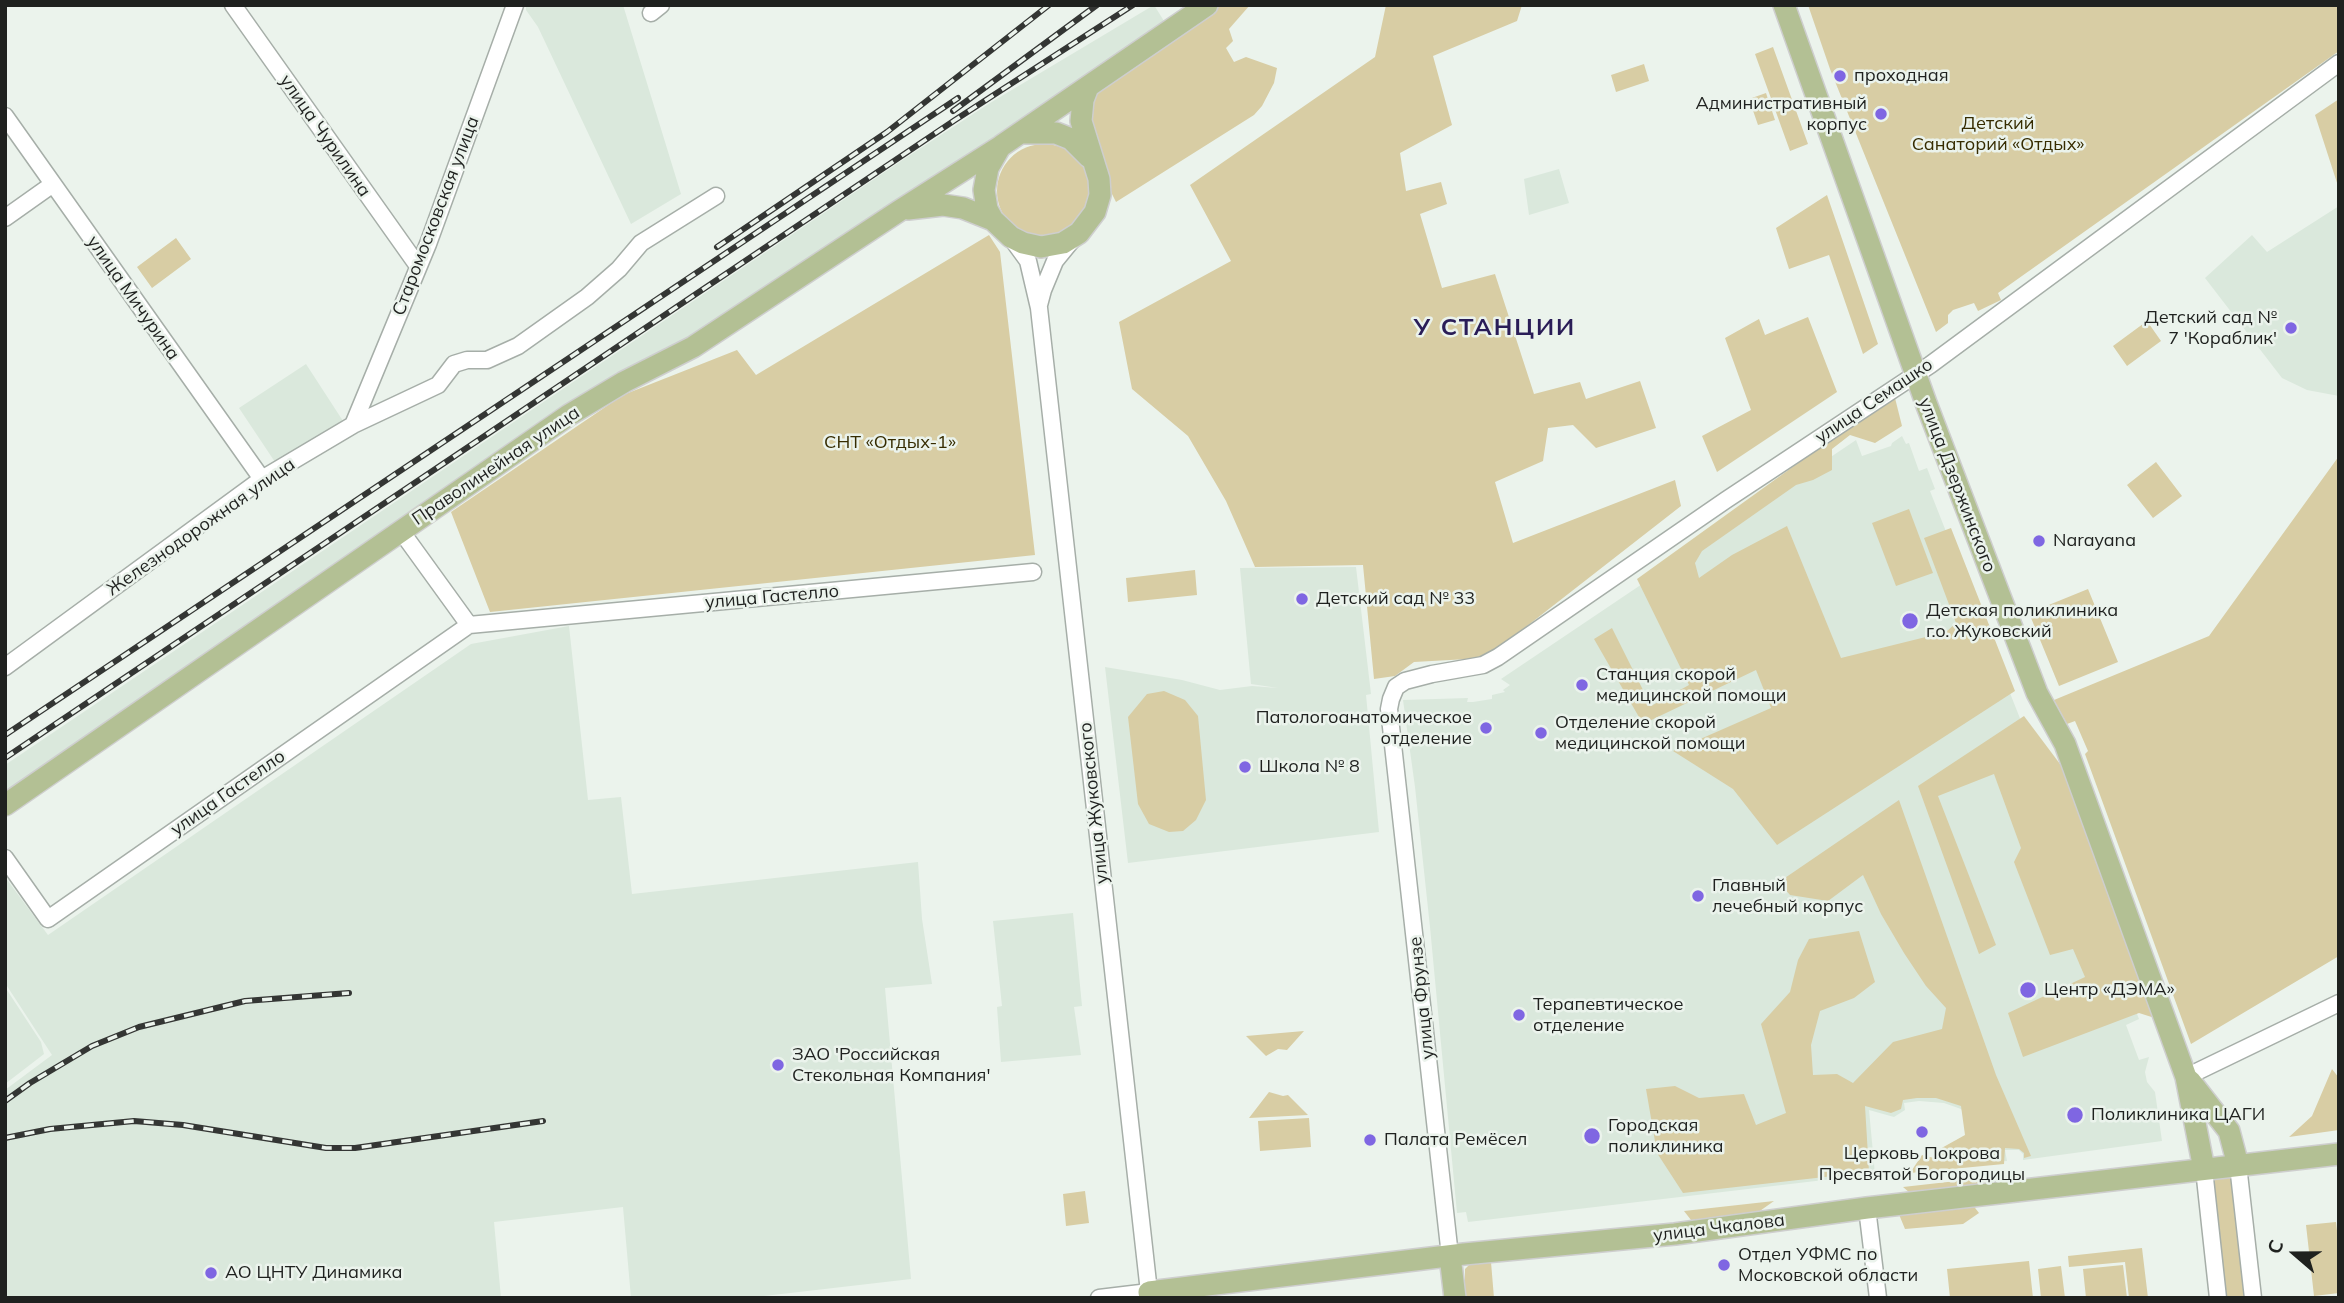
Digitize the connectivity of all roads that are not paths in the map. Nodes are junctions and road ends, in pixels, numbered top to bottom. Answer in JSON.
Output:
{"nodes":[{"id":1,"x":233,"y":5,"type":"edge"},
{"id":2,"x":516,"y":5,"type":"edge"},
{"id":3,"x":1207,"y":5,"type":"edge"},
{"id":4,"x":1784,"y":5,"type":"edge"},
{"id":5,"x":2339,"y":63,"type":"edge"},
{"id":6,"x":1088,"y":87,"type":"junction"},
{"id":7,"x":5,"y":116,"type":"edge"},
{"id":8,"x":1020,"y":133,"type":"junction"},
{"id":9,"x":1001,"y":146,"type":"junction"},
{"id":10,"x":1094,"y":164,"type":"junction"},
{"id":11,"x":54,"y":184,"type":"junction"},
{"id":12,"x":716,"y":196,"type":"dead end"},
{"id":13,"x":899,"y":211,"type":"junction"},
{"id":14,"x":5,"y":218,"type":"edge"},
{"id":15,"x":993,"y":220,"type":"junction"},
{"id":16,"x":1079,"y":233,"type":"junction"},
{"id":17,"x":1011,"y":237,"type":"junction"},
{"id":18,"x":418,"y":266,"type":"junction"},
{"id":19,"x":1039,"y":308,"type":"junction"},
{"id":20,"x":1915,"y":374,"type":"junction"},
{"id":21,"x":353,"y":425,"type":"junction"},
{"id":22,"x":262,"y":479,"type":"junction"},
{"id":23,"x":401,"y":531,"type":"junction"},
{"id":24,"x":1033,"y":572,"type":"dead end"},
{"id":25,"x":469,"y":625,"type":"junction"},
{"id":26,"x":5,"y":667,"type":"edge"},
{"id":27,"x":1391,"y":699,"type":"joint"},
{"id":28,"x":5,"y":805,"type":"edge"},
{"id":29,"x":5,"y":858,"type":"edge"},
{"id":30,"x":2339,"y":1003,"type":"edge"},
{"id":31,"x":2186,"y":1077,"type":"junction"},
{"id":32,"x":2229,"y":1131,"type":"junction"},
{"id":33,"x":2199,"y":1140,"type":"junction"},
{"id":34,"x":2339,"y":1154,"type":"edge"},
{"id":35,"x":2277,"y":1161,"type":"junction"},
{"id":36,"x":2238,"y":1165,"type":"junction"},
{"id":37,"x":2204,"y":1169,"type":"junction"},
{"id":38,"x":1867,"y":1208,"type":"junction"},
{"id":39,"x":1450,"y":1256,"type":"junction"},
{"id":40,"x":1149,"y":1295,"type":"edge"},
{"id":41,"x":1099,"y":1298,"type":"edge"},
{"id":42,"x":1455,"y":1298,"type":"edge"},
{"id":43,"x":1878,"y":1298,"type":"edge"},
{"id":44,"x":2218,"y":1298,"type":"edge"},
{"id":45,"x":2253,"y":1298,"type":"edge"}],
"edges":[{"from":1,"to":18,"type":"street","name":"улица Чурилина"},
{"from":2,"to":18,"type":"street","name":"Старомосковская улица"},
{"from":3,"to":6,"type":"main road"},
{"from":4,"to":20,"type":"main road","name":"улица Дзержинского"},
{"from":5,"to":20,"type":"street","name":"улица Семашко"},
{"from":6,"to":8,"type":"main road"},
{"from":6,"to":10,"type":"main road"},
{"from":7,"to":11,"type":"street","name":"улица Мичурина"},
{"from":8,"to":9,"type":"main road"},
{"from":8,"to":10,"type":"main road"},
{"from":9,"to":13,"type":"main road","name":"Праволинейная улица"},
{"from":9,"to":15,"type":"main road"},
{"from":10,"to":16,"type":"main road"},
{"from":11,"to":14,"type":"street"},
{"from":11,"to":22,"type":"street","name":"улица Мичурина"},
{"from":12,"to":21,"type":"street","name":"Железнодорожная улица"},
{"from":13,"to":15,"type":"main road"},
{"from":13,"to":23,"type":"main road","name":"Праволинейная улица"},
{"from":15,"to":17,"type":"main road"},
{"from":16,"to":17,"type":"main road"},
{"from":16,"to":19,"type":"street"},
{"from":17,"to":19,"type":"street","name":"улица Жуковского"},
{"from":18,"to":21,"type":"street","name":"Старомосковская улица"},
{"from":19,"to":40,"type":"street","name":"улица Жуковского"},
{"from":20,"to":27,"type":"street","name":"улица Семашко"},
{"from":20,"to":31,"type":"main road","name":"улица Дзержинского"},
{"from":21,"to":22,"type":"street","name":"Железнодорожная улица"},
{"from":22,"to":26,"type":"street","name":"Железнодорожная улица"},
{"from":23,"to":25,"type":"street"},
{"from":23,"to":28,"type":"main road","name":"Праволинейная улица"},
{"from":24,"to":25,"type":"street","name":"улица Гастелло"},
{"from":25,"to":29,"type":"street","name":"улица Гастелло"},
{"from":27,"to":39,"type":"street","name":"улица Фрунзе"},
{"from":30,"to":31,"type":"street"},
{"from":31,"to":32,"type":"main road","name":"улица Дзержинского"},
{"from":31,"to":33,"type":"main road","name":"улица Дзержинского"},
{"from":32,"to":33,"type":"main road"},
{"from":32,"to":35,"type":"main road","name":"улица Дзержинского"},
{"from":32,"to":36,"type":"main road","name":"улица Дзержинского"},
{"from":33,"to":37,"type":"main road","name":"улица Дзержинского"},
{"from":34,"to":35,"type":"main road","name":"улица Чкалова"},
{"from":35,"to":36,"type":"main road","name":"улица Чкалова"},
{"from":36,"to":37,"type":"main road","name":"улица Чкалова"},
{"from":36,"to":45,"type":"street"},
{"from":37,"to":38,"type":"main road","name":"улица Чкалова"},
{"from":37,"to":44,"type":"street"},
{"from":38,"to":39,"type":"main road","name":"улица Чкалова"},
{"from":38,"to":43,"type":"street"},
{"from":39,"to":40,"type":"main road","name":"улица Чкалова"},
{"from":39,"to":42,"type":"main road","name":"улица Фрунзе"},
{"from":40,"to":41,"type":"street","name":"улица Чкалова"}]}
